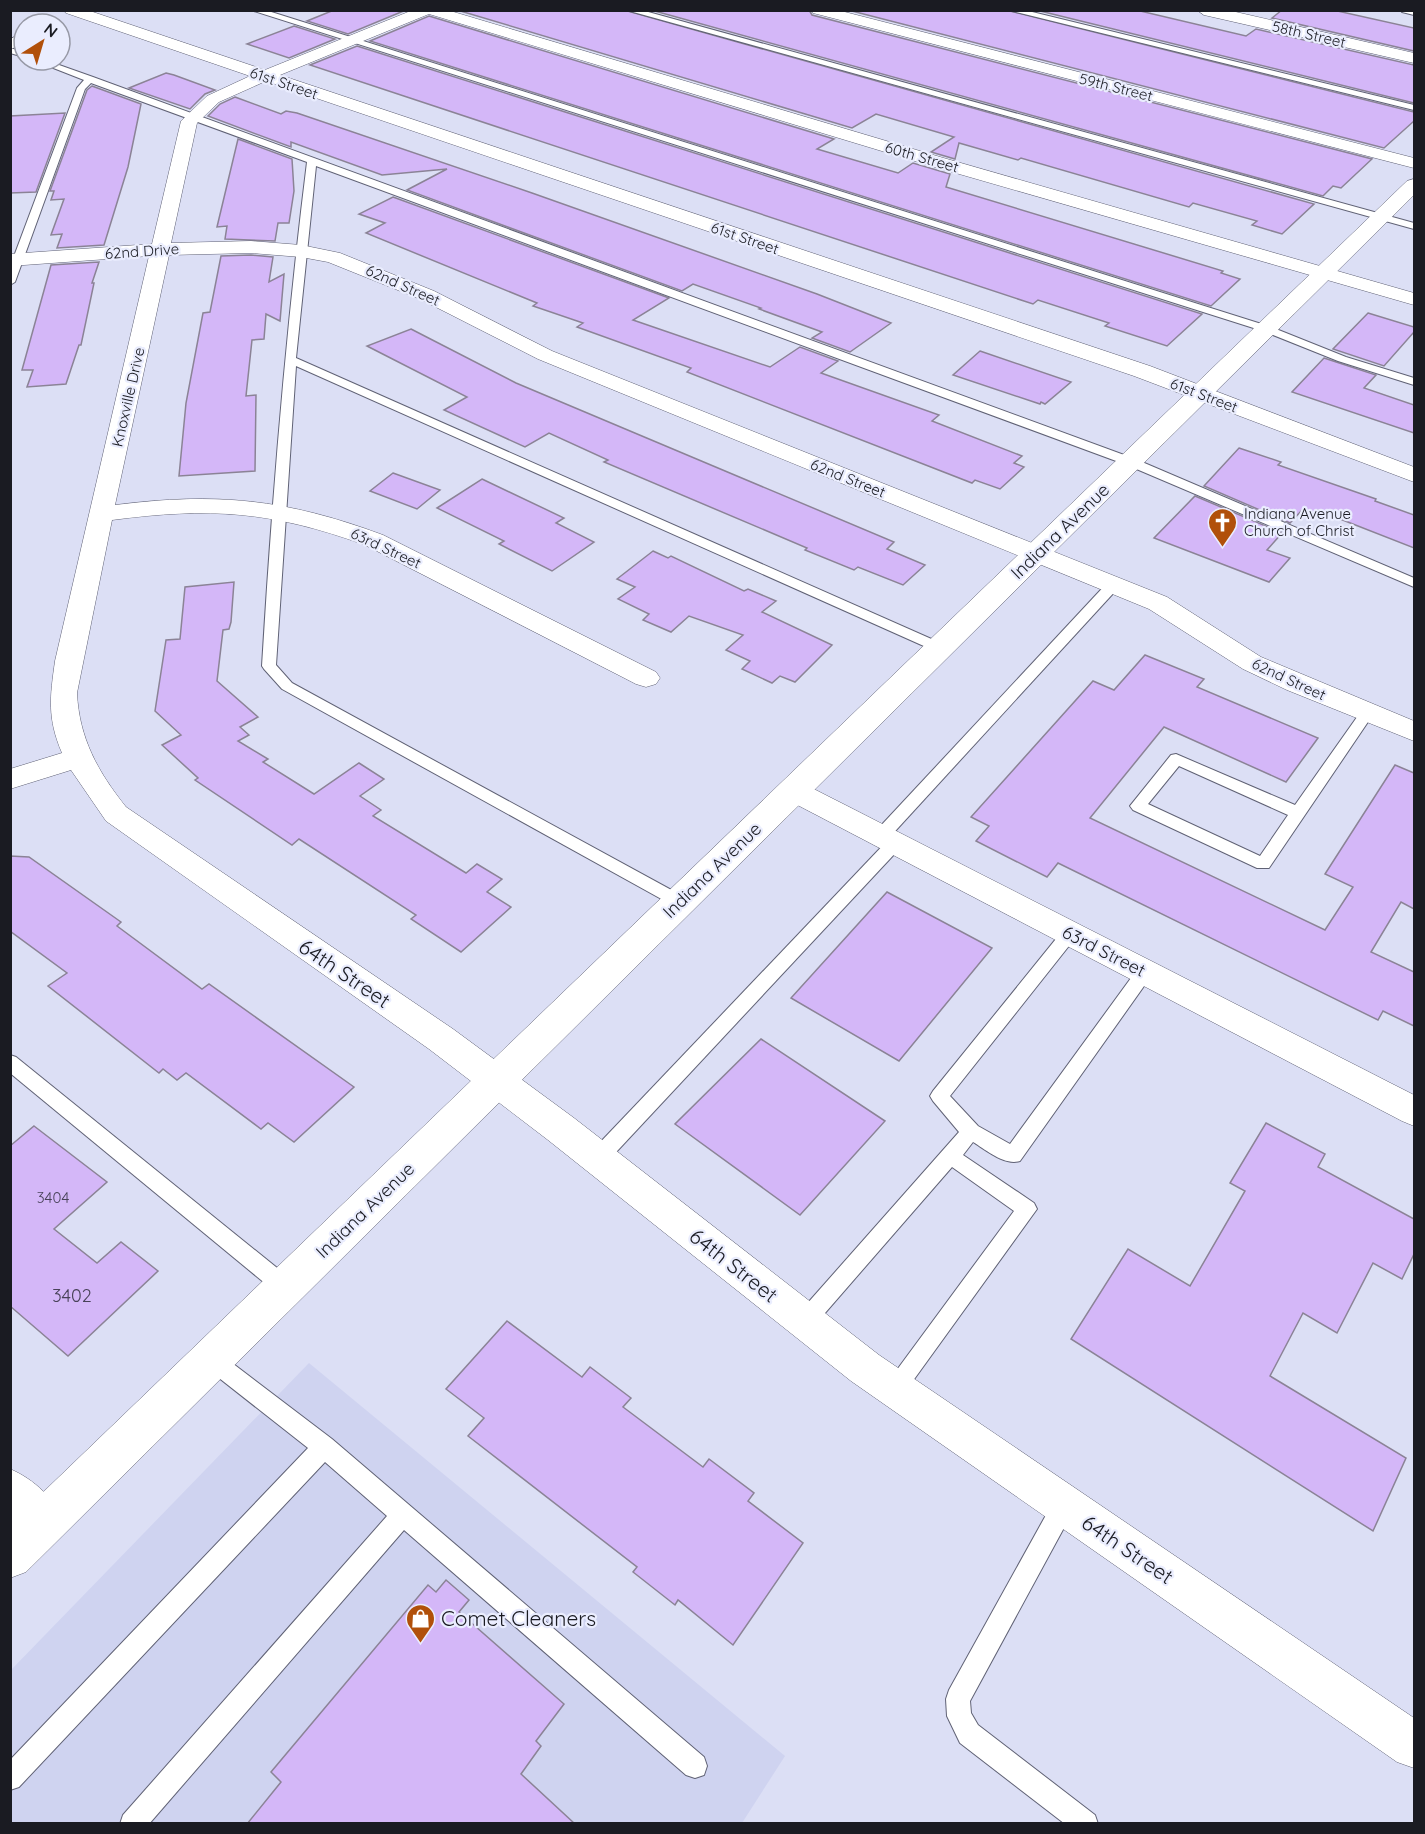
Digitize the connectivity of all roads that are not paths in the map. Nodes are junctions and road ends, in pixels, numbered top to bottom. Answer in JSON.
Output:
{"nodes":[{"id":1,"x":255,"y":10,"type":"edge"},
{"id":2,"x":428,"y":10,"type":"edge"},
{"id":3,"x":630,"y":10,"type":"edge"},
{"id":4,"x":818,"y":10,"type":"edge"},
{"id":5,"x":1012,"y":10,"type":"edge"},
{"id":6,"x":1204,"y":10,"type":"edge"},
{"id":7,"x":1405,"y":10,"type":"edge"},
{"id":8,"x":78,"y":13,"type":"edge"},
{"id":9,"x":1414,"y":13,"type":"edge"},
{"id":10,"x":351,"y":41,"type":"junction"},
{"id":11,"x":1414,"y":58,"type":"edge"},
{"id":12,"x":70,"y":72,"type":"edge"},
{"id":13,"x":263,"y":76,"type":"junction"},
{"id":14,"x":90,"y":79,"type":"junction"},
{"id":15,"x":1414,"y":108,"type":"edge"},
{"id":16,"x":192,"y":117,"type":"junction"},
{"id":17,"x":312,"y":161,"type":"junction"},
{"id":18,"x":1414,"y":164,"type":"edge"},
{"id":19,"x":1414,"y":185,"type":"edge"},
{"id":20,"x":1382,"y":217,"type":"junction"},
{"id":21,"x":1414,"y":226,"type":"edge"},
{"id":22,"x":273,"y":248,"type":"joint"},
{"id":23,"x":161,"y":249,"type":"junction"},
{"id":24,"x":301,"y":251,"type":"junction"},
{"id":25,"x":15,"y":260,"type":"edge"},
{"id":26,"x":1325,"y":273,"type":"junction"},
{"id":27,"x":10,"y":282,"type":"edge"},
{"id":28,"x":1414,"y":299,"type":"edge"},
{"id":29,"x":1267,"y":329,"type":"junction"},
{"id":30,"x":291,"y":360,"type":"junction"},
{"id":31,"x":1414,"y":382,"type":"edge"},
{"id":32,"x":1201,"y":394,"type":"junction"},
{"id":33,"x":1131,"y":462,"type":"junction"},
{"id":34,"x":1414,"y":475,"type":"edge"},
{"id":35,"x":277,"y":512,"type":"junction"},
{"id":36,"x":102,"y":514,"type":"junction"},
{"id":37,"x":1038,"y":553,"type":"junction"},
{"id":38,"x":1414,"y":583,"type":"edge"},
{"id":39,"x":1114,"y":584,"type":"junction"},
{"id":40,"x":940,"y":648,"type":"junction"},
{"id":41,"x":646,"y":678,"type":"dead end"},
{"id":42,"x":1367,"y":713,"type":"junction"},
{"id":43,"x":1414,"y":732,"type":"edge"},
{"id":44,"x":78,"y":758,"type":"junction"},
{"id":45,"x":10,"y":780,"type":"edge"},
{"id":46,"x":794,"y":791,"type":"junction"},
{"id":47,"x":1298,"y":813,"type":"junction"},
{"id":48,"x":888,"y":840,"type":"junction"},
{"id":49,"x":680,"y":902,"type":"junction"},
{"id":50,"x":1070,"y":933,"type":"junction"},
{"id":51,"x":1145,"y":972,"type":"junction"},
{"id":52,"x":10,"y":1062,"type":"edge"},
{"id":53,"x":496,"y":1081,"type":"junction"},
{"id":54,"x":1414,"y":1111,"type":"edge"},
{"id":55,"x":971,"y":1132,"type":"junction"},
{"id":56,"x":950,"y":1156,"type":"junction"},
{"id":57,"x":597,"y":1158,"type":"junction"},
{"id":58,"x":285,"y":1287,"type":"junction"},
{"id":59,"x":805,"y":1321,"type":"junction"},
{"id":60,"x":212,"y":1360,"type":"junction"},
{"id":61,"x":895,"y":1389,"type":"junction"},
{"id":62,"x":324,"y":1447,"type":"junction"},
{"id":63,"x":10,"y":1490,"type":"edge"},
{"id":64,"x":1065,"y":1505,"type":"junction"},
{"id":65,"x":403,"y":1514,"type":"junction"},
{"id":66,"x":44,"y":1523,"type":"junction"},
{"id":67,"x":10,"y":1556,"type":"edge"},
{"id":68,"x":1414,"y":1745,"type":"edge"},
{"id":69,"x":14,"y":1766,"type":"edge"},
{"id":70,"x":695,"y":1766,"type":"dead end"},
{"id":71,"x":132,"y":1824,"type":"edge"},
{"id":72,"x":1086,"y":1824,"type":"edge"}],
"edges":[{"from":1,"to":10,"type":"lane"},
{"from":2,"to":10,"type":"street"},
{"from":2,"to":26,"type":"street","name":"60th Street"},
{"from":3,"to":20,"type":"lane"},
{"from":4,"to":18,"type":"street","name":"59th Street"},
{"from":5,"to":15,"type":"lane"},
{"from":6,"to":11,"type":"main road","name":"58th Street"},
{"from":7,"to":9,"type":"lane"},
{"from":8,"to":13,"type":"street","name":"61st Street"},
{"from":10,"to":13,"type":"street"},
{"from":10,"to":29,"type":"lane"},
{"from":12,"to":14,"type":"lane"},
{"from":13,"to":16,"type":"street"},
{"from":13,"to":32,"type":"street","name":"61st Street"},
{"from":14,"to":16,"type":"lane"},
{"from":14,"to":25,"type":"lane"},
{"from":16,"to":17,"type":"lane"},
{"from":16,"to":23,"type":"street","name":"Knoxville Drive"},
{"from":17,"to":24,"type":"lane"},
{"from":17,"to":33,"type":"lane"},
{"from":19,"to":20,"type":"main road","name":"Indiana Avenue"},
{"from":20,"to":21,"type":"lane"},
{"from":20,"to":26,"type":"main road","name":"Indiana Avenue"},
{"from":22,"to":23,"type":"street","name":"62nd Drive"},
{"from":22,"to":24,"type":"street","name":"62nd Street"},
{"from":23,"to":25,"type":"street","name":"62nd Drive"},
{"from":23,"to":36,"type":"street","name":"Knoxville Drive"},
{"from":24,"to":30,"type":"lane"},
{"from":24,"to":37,"type":"street","name":"62nd Street"},
{"from":25,"to":27,"type":"lane"},
{"from":26,"to":28,"type":"street","name":"60th Street"},
{"from":26,"to":29,"type":"main road","name":"Indiana Avenue"},
{"from":29,"to":31,"type":"lane"},
{"from":29,"to":32,"type":"main road","name":"Indiana Avenue"},
{"from":30,"to":35,"type":"lane"},
{"from":30,"to":40,"type":"lane"},
{"from":32,"to":33,"type":"main road","name":"Indiana Avenue"},
{"from":32,"to":34,"type":"street","name":"61st Street"},
{"from":33,"to":37,"type":"main road","name":"Indiana Avenue"},
{"from":33,"to":38,"type":"lane"},
{"from":35,"to":36,"type":"street","name":"63rd Street"},
{"from":35,"to":41,"type":"street","name":"63rd Street"},
{"from":35,"to":49,"type":"lane"},
{"from":36,"to":44,"type":"street","name":"Knoxville Drive"},
{"from":37,"to":39,"type":"street","name":"62nd Street"},
{"from":37,"to":40,"type":"main road","name":"Indiana Avenue"},
{"from":39,"to":42,"type":"street","name":"62nd Street"},
{"from":39,"to":48,"type":"lane"},
{"from":40,"to":46,"type":"main road","name":"Indiana Avenue"},
{"from":42,"to":43,"type":"street","name":"62nd Street"},
{"from":42,"to":47,"type":"lane"},
{"from":44,"to":45,"type":"street"},
{"from":44,"to":53,"type":"street","name":"64th Street"},
{"from":46,"to":48,"type":"street","name":"63rd Street"},
{"from":46,"to":49,"type":"main road","name":"Indiana Avenue"},
{"from":47,"to":47,"type":"lane"},
{"from":48,"to":50,"type":"street","name":"63rd Street"},
{"from":48,"to":57,"type":"lane"},
{"from":49,"to":53,"type":"main road","name":"Indiana Avenue"},
{"from":50,"to":51,"type":"street","name":"63rd Street"},
{"from":50,"to":55,"type":"lane"},
{"from":51,"to":54,"type":"street","name":"63rd Street"},
{"from":51,"to":55,"type":"lane"},
{"from":52,"to":58,"type":"lane"},
{"from":53,"to":57,"type":"street","name":"64th Street"},
{"from":53,"to":58,"type":"main road","name":"Indiana Avenue"},
{"from":55,"to":56,"type":"lane"},
{"from":56,"to":59,"type":"lane"},
{"from":56,"to":61,"type":"lane"},
{"from":57,"to":59,"type":"street","name":"64th Street"},
{"from":58,"to":60,"type":"main road","name":"Indiana Avenue"},
{"from":59,"to":61,"type":"street","name":"64th Street"},
{"from":60,"to":62,"type":"lane"},
{"from":60,"to":66,"type":"main road","name":"Indiana Avenue"},
{"from":61,"to":64,"type":"street","name":"64th Street"},
{"from":62,"to":65,"type":"lane"},
{"from":62,"to":69,"type":"lane"},
{"from":63,"to":66,"type":"street"},
{"from":64,"to":68,"type":"street","name":"64th Street"},
{"from":64,"to":72,"type":"lane"},
{"from":65,"to":70,"type":"lane"},
{"from":65,"to":71,"type":"lane"},
{"from":66,"to":67,"type":"main road","name":"Indiana Avenue"}]}
